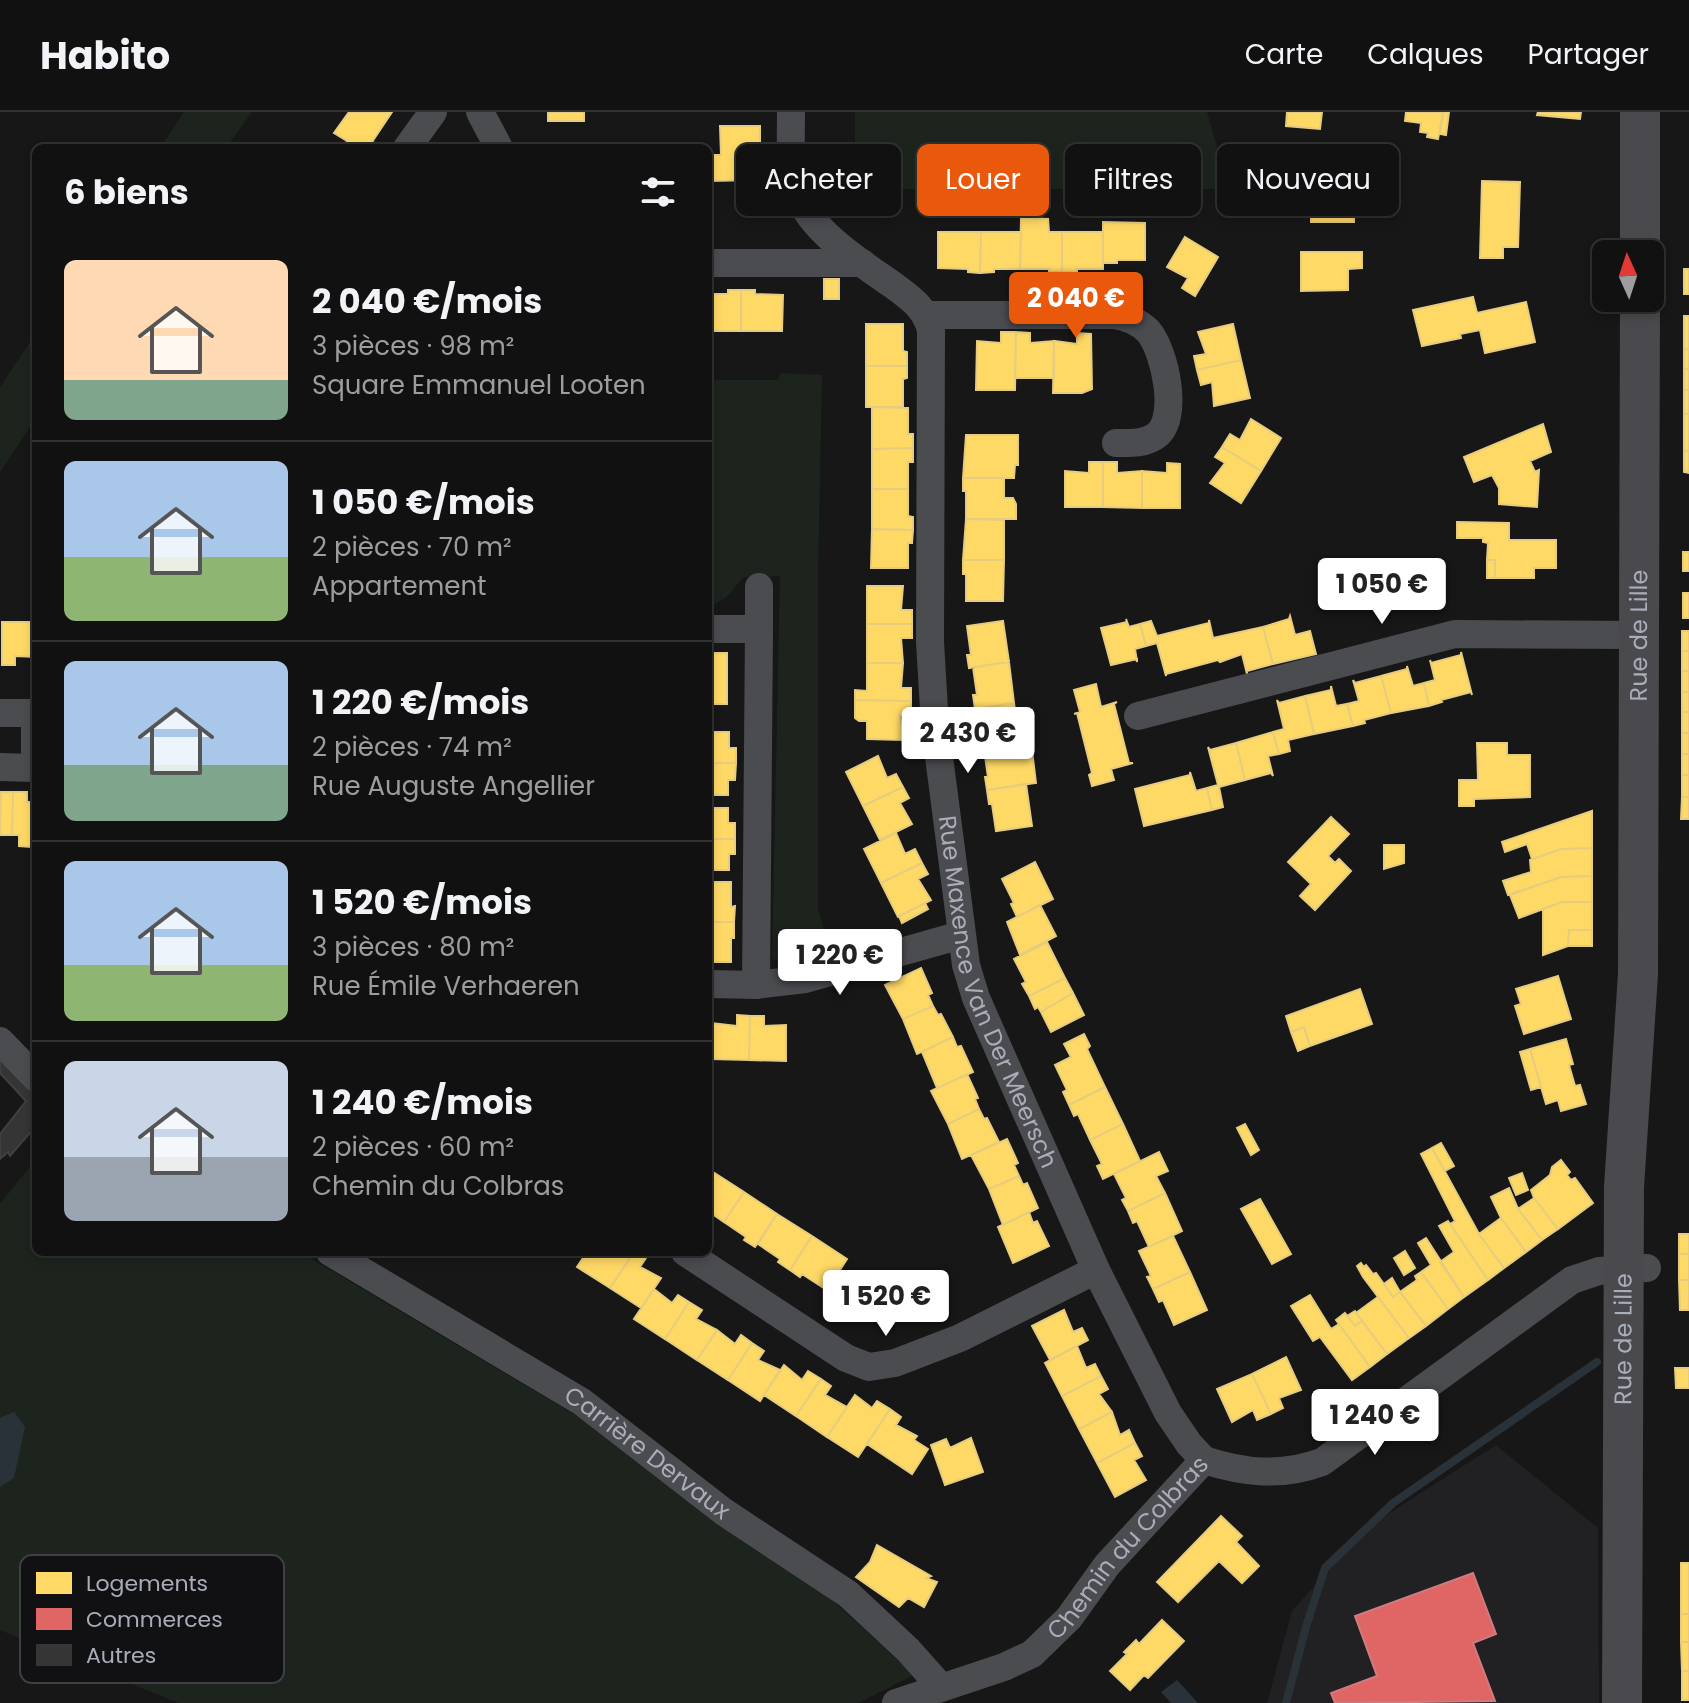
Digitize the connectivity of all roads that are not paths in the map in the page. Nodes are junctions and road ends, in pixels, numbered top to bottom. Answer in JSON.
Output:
{"nodes":[{"id":1,"x":433,"y":112,"type":"edge"},
{"id":2,"x":480,"y":112,"type":"edge"},
{"id":3,"x":791,"y":112,"type":"edge"},
{"id":4,"x":1641,"y":117,"type":"edge"},
{"id":5,"x":410,"y":144,"type":"edge"},
{"id":6,"x":497,"y":144,"type":"edge"},
{"id":7,"x":1640,"y":240,"type":"edge"},
{"id":8,"x":712,"y":263,"type":"edge"},
{"id":9,"x":862,"y":263,"type":"junction"},
{"id":10,"x":1640,"y":312,"type":"edge"},
{"id":11,"x":927,"y":315,"type":"junction"},
{"id":12,"x":1116,"y":443,"type":"dead end"},
{"id":13,"x":759,"y":587,"type":"dead end"},
{"id":14,"x":712,"y":629,"type":"edge"},
{"id":15,"x":759,"y":629,"type":"junction"},
{"id":16,"x":1639,"y":635,"type":"junction"},
{"id":17,"x":0,"y":713,"type":"edge"},
{"id":18,"x":32,"y":713,"type":"edge"},
{"id":19,"x":1138,"y":716,"type":"dead end"},
{"id":20,"x":0,"y":767,"type":"edge"},
{"id":21,"x":32,"y":768,"type":"edge"},
{"id":22,"x":961,"y":935,"type":"junction"},
{"id":23,"x":712,"y":984,"type":"edge"},
{"id":24,"x":756,"y":985,"type":"junction"},
{"id":25,"x":0,"y":1041,"type":"edge"},
{"id":26,"x":32,"y":1074,"type":"edge"},
{"id":27,"x":337,"y":1256,"type":"edge"},
{"id":28,"x":691,"y":1256,"type":"edge"},
{"id":29,"x":1635,"y":1268,"type":"junction"},
{"id":30,"x":1096,"y":1270,"type":"junction"},
{"id":31,"x":1204,"y":1460,"type":"junction"},
{"id":32,"x":941,"y":1687,"type":"junction"},
{"id":33,"x":896,"y":1703,"type":"edge"},
{"id":34,"x":1622,"y":1703,"type":"edge"},
{"id":35,"x":1645,"y":1703,"type":"edge"}],
"edges":[{"from":1,"to":5,"type":"street"},
{"from":2,"to":6,"type":"street"},
{"from":3,"to":9,"type":"street"},
{"from":4,"to":7,"type":"main road"},
{"from":8,"to":9,"type":"street"},
{"from":9,"to":11,"type":"street"},
{"from":10,"to":16,"type":"main road","name":"Rue de Lille"},
{"from":11,"to":12,"type":"street"},
{"from":11,"to":22,"type":"street","name":"Rue Maxence Van Der Meersch"},
{"from":13,"to":15,"type":"street"},
{"from":14,"to":15,"type":"street"},
{"from":15,"to":24,"type":"street"},
{"from":16,"to":19,"type":"street"},
{"from":16,"to":29,"type":"main road","name":"Rue de Lille"},
{"from":17,"to":18,"type":"street"},
{"from":20,"to":21,"type":"street"},
{"from":22,"to":24,"type":"street"},
{"from":22,"to":30,"type":"street","name":"Rue Maxence Van Der Meersch"},
{"from":23,"to":24,"type":"street"},
{"from":25,"to":26,"type":"street"},
{"from":27,"to":32,"type":"street","name":"Carrière Dervaux"},
{"from":28,"to":30,"type":"street"},
{"from":29,"to":31,"type":"street","name":"Chemin du Colbras"},
{"from":29,"to":34,"type":"main road","name":"Rue de Lille"},
{"from":29,"to":35,"type":"main road","name":"Rue de Lille"},
{"from":30,"to":31,"type":"street","name":"Rue Maxence Van Der Meersch"},
{"from":31,"to":32,"type":"street","name":"Chemin du Colbras"},
{"from":32,"to":33,"type":"street","name":"Chemin du Colbras"}]}
